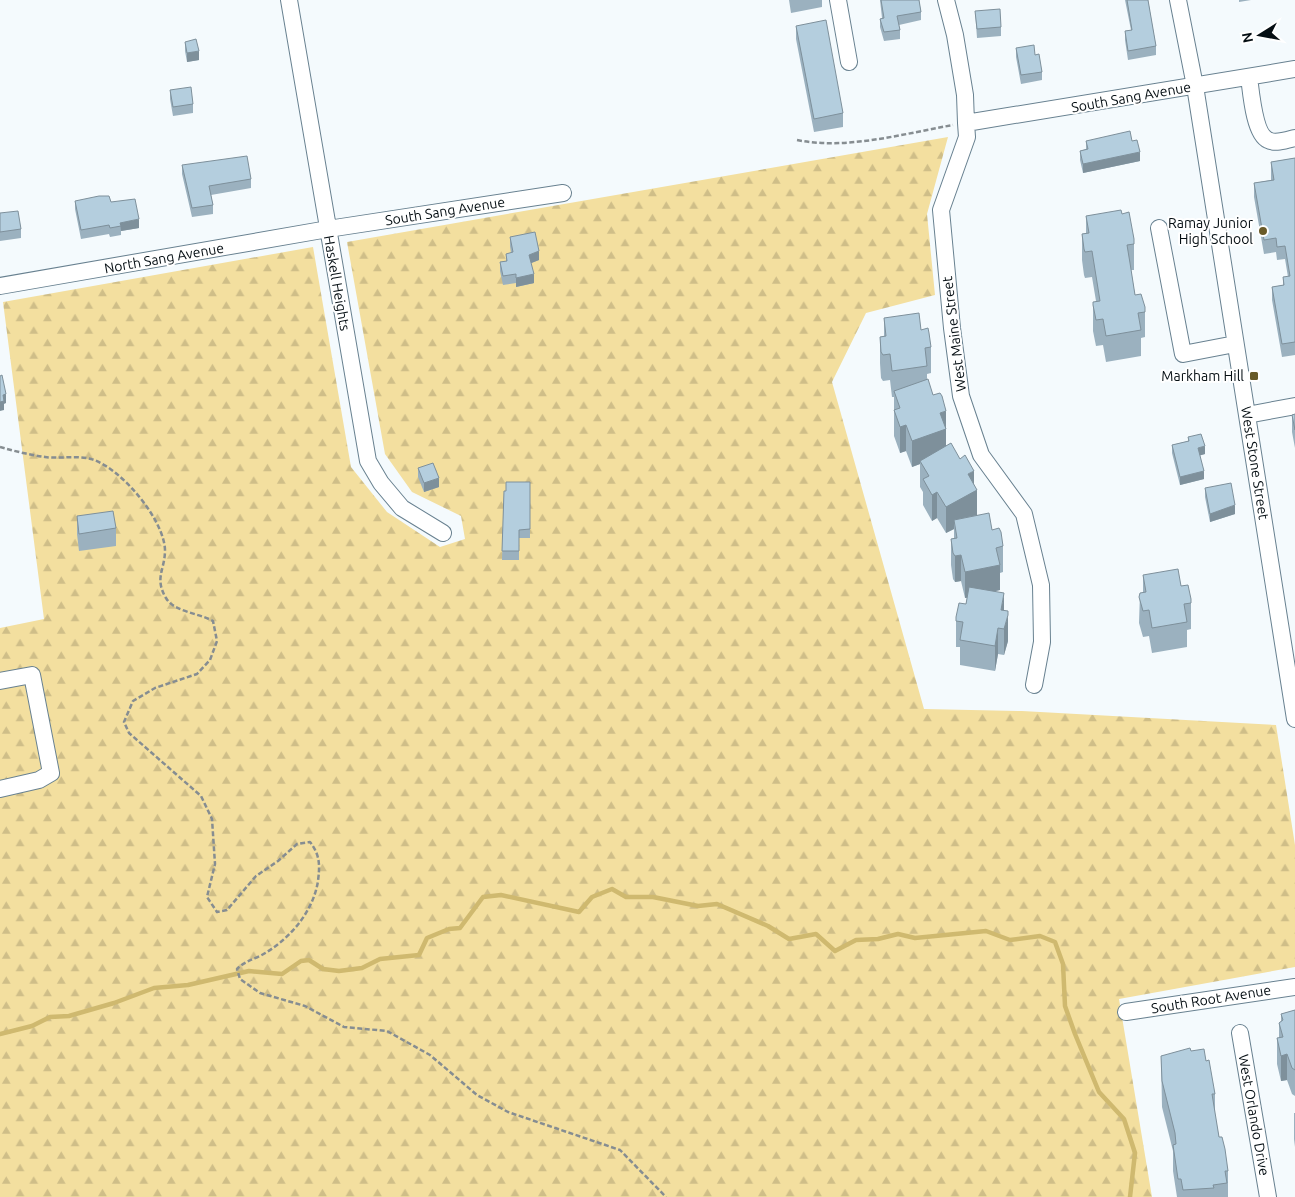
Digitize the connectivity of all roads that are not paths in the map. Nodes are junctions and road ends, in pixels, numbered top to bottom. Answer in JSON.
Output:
{"nodes":[{"id":1,"x":289,"y":0,"type":"edge"},
{"id":2,"x":838,"y":0,"type":"edge"},
{"id":3,"x":946,"y":0,"type":"edge"},
{"id":4,"x":1178,"y":0,"type":"edge"},
{"id":5,"x":849,"y":62,"type":"dead end"},
{"id":6,"x":1295,"y":69,"type":"edge"},
{"id":7,"x":1249,"y":77,"type":"junction"},
{"id":8,"x":1195,"y":86,"type":"junction"},
{"id":9,"x":966,"y":123,"type":"junction"},
{"id":10,"x":1295,"y":138,"type":"edge"},
{"id":11,"x":563,"y":193,"type":"dead end"},
{"id":12,"x":1159,"y":228,"type":"dead end"},
{"id":13,"x":328,"y":229,"type":"junction"},
{"id":14,"x":0,"y":286,"type":"edge"},
{"id":15,"x":1236,"y":344,"type":"junction"},
{"id":16,"x":1295,"y":406,"type":"edge"},
{"id":17,"x":1247,"y":414,"type":"junction"},
{"id":18,"x":444,"y":533,"type":"dead end"},
{"id":19,"x":0,"y":682,"type":"edge"},
{"id":20,"x":1034,"y":685,"type":"dead end"},
{"id":21,"x":1295,"y":719,"type":"edge"},
{"id":22,"x":0,"y":789,"type":"edge"},
{"id":23,"x":1295,"y":987,"type":"edge"},
{"id":24,"x":1126,"y":1012,"type":"dead end"},
{"id":25,"x":1240,"y":1033,"type":"dead end"},
{"id":26,"x":1268,"y":1197,"type":"edge"}],
"edges":[{"from":1,"to":13,"type":"street","name":"Haskell Heights"},
{"from":2,"to":5,"type":"street"},
{"from":3,"to":9,"type":"street","name":"West Maine Street"},
{"from":4,"to":8,"type":"street","name":"West Stone Street"},
{"from":6,"to":7,"type":"street","name":"South Sang Avenue"},
{"from":7,"to":8,"type":"street","name":"South Sang Avenue"},
{"from":7,"to":10,"type":"street"},
{"from":8,"to":9,"type":"street","name":"South Sang Avenue"},
{"from":8,"to":15,"type":"street","name":"West Stone Street"},
{"from":9,"to":20,"type":"street","name":"West Maine Street"},
{"from":11,"to":13,"type":"street","name":"South Sang Avenue"},
{"from":12,"to":15,"type":"street"},
{"from":13,"to":14,"type":"street","name":"North Sang Avenue"},
{"from":13,"to":18,"type":"street","name":"Haskell Heights"},
{"from":15,"to":17,"type":"street","name":"West Stone Street"},
{"from":16,"to":17,"type":"street"},
{"from":17,"to":21,"type":"street","name":"West Stone Street"},
{"from":19,"to":22,"type":"street"},
{"from":23,"to":24,"type":"street","name":"South Root Avenue"},
{"from":25,"to":26,"type":"street","name":"West Orlando Drive"}]}
